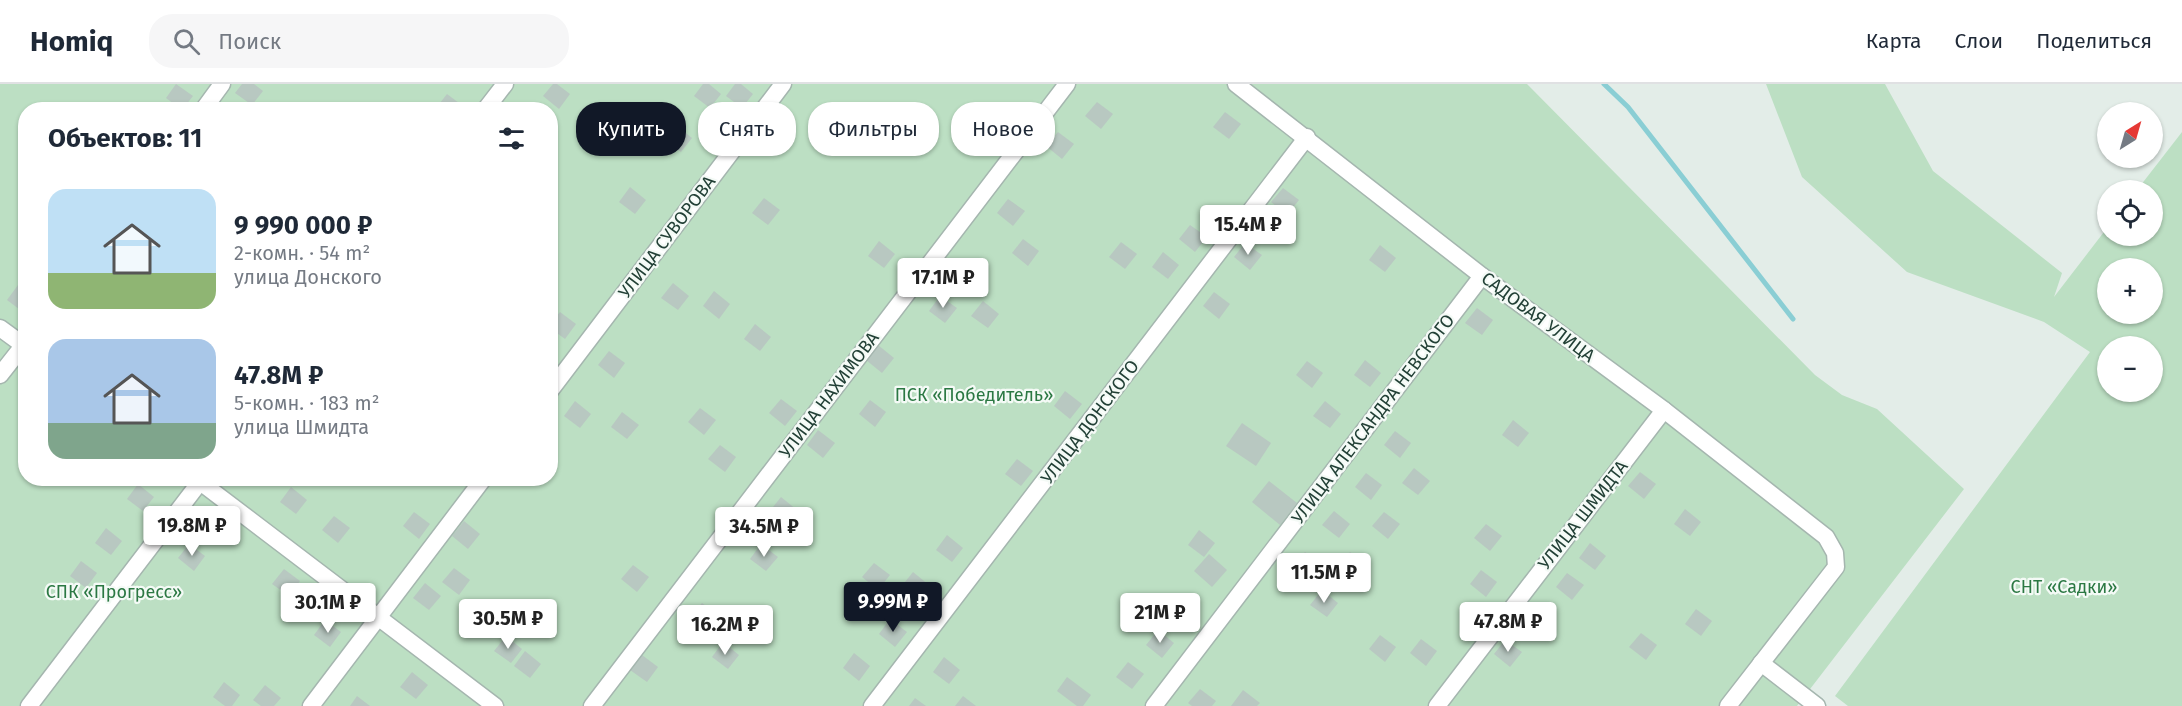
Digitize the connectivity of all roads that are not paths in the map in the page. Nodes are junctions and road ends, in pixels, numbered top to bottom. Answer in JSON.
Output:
{"nodes":[{"id":1,"x":222,"y":84,"type":"edge"},
{"id":2,"x":505,"y":84,"type":"edge"},
{"id":3,"x":783,"y":84,"type":"edge"},
{"id":4,"x":1067,"y":84,"type":"edge"},
{"id":5,"x":1236,"y":84,"type":"edge"},
{"id":6,"x":209,"y":102,"type":"edge"},
{"id":7,"x":491,"y":102,"type":"edge"},
{"id":8,"x":1307,"y":137,"type":"junction"},
{"id":9,"x":1482,"y":276,"type":"junction"},
{"id":10,"x":0,"y":328,"type":"edge"},
{"id":11,"x":18,"y":340,"type":"edge"},
{"id":12,"x":18,"y":353,"type":"edge"},
{"id":13,"x":0,"y":375,"type":"edge"},
{"id":14,"x":558,"y":380,"type":"edge"},
{"id":15,"x":1664,"y":410,"type":"junction"},
{"id":16,"x":194,"y":486,"type":"edge"},
{"id":17,"x":207,"y":486,"type":"edge"},
{"id":18,"x":478,"y":486,"type":"edge"},
{"id":19,"x":379,"y":617,"type":"junction"},
{"id":20,"x":1761,"y":663,"type":"junction"},
{"id":21,"x":29,"y":706,"type":"edge"},
{"id":22,"x":311,"y":706,"type":"edge"},
{"id":23,"x":495,"y":706,"type":"edge"},
{"id":24,"x":592,"y":706,"type":"edge"},
{"id":25,"x":872,"y":706,"type":"edge"},
{"id":26,"x":1154,"y":706,"type":"edge"},
{"id":27,"x":1437,"y":706,"type":"edge"},
{"id":28,"x":1728,"y":706,"type":"edge"},
{"id":29,"x":1817,"y":706,"type":"edge"}],
"edges":[{"from":1,"to":6,"type":"street"},
{"from":2,"to":7,"type":"street"},
{"from":3,"to":14,"type":"street","name":"УЛИЦА СУВОРОВА"},
{"from":4,"to":24,"type":"street","name":"УЛИЦА НАХИМОВА"},
{"from":5,"to":8,"type":"street","name":"САДОВАЯ УЛИЦА"},
{"from":8,"to":9,"type":"street","name":"САДОВАЯ УЛИЦА"},
{"from":8,"to":25,"type":"street","name":"УЛИЦА ДОНСКОГО"},
{"from":9,"to":15,"type":"street","name":"САДОВАЯ УЛИЦА"},
{"from":9,"to":26,"type":"street","name":"УЛИЦА АЛЕКСАНДРА НЕВСКОГО"},
{"from":10,"to":11,"type":"street"},
{"from":12,"to":13,"type":"street"},
{"from":15,"to":20,"type":"street","name":"САДОВАЯ УЛИЦА"},
{"from":15,"to":27,"type":"street","name":"УЛИЦА ШМИДТА"},
{"from":16,"to":21,"type":"street"},
{"from":17,"to":19,"type":"street"},
{"from":18,"to":19,"type":"street"},
{"from":19,"to":22,"type":"street"},
{"from":19,"to":23,"type":"street"},
{"from":20,"to":28,"type":"street"},
{"from":20,"to":29,"type":"street"}]}
